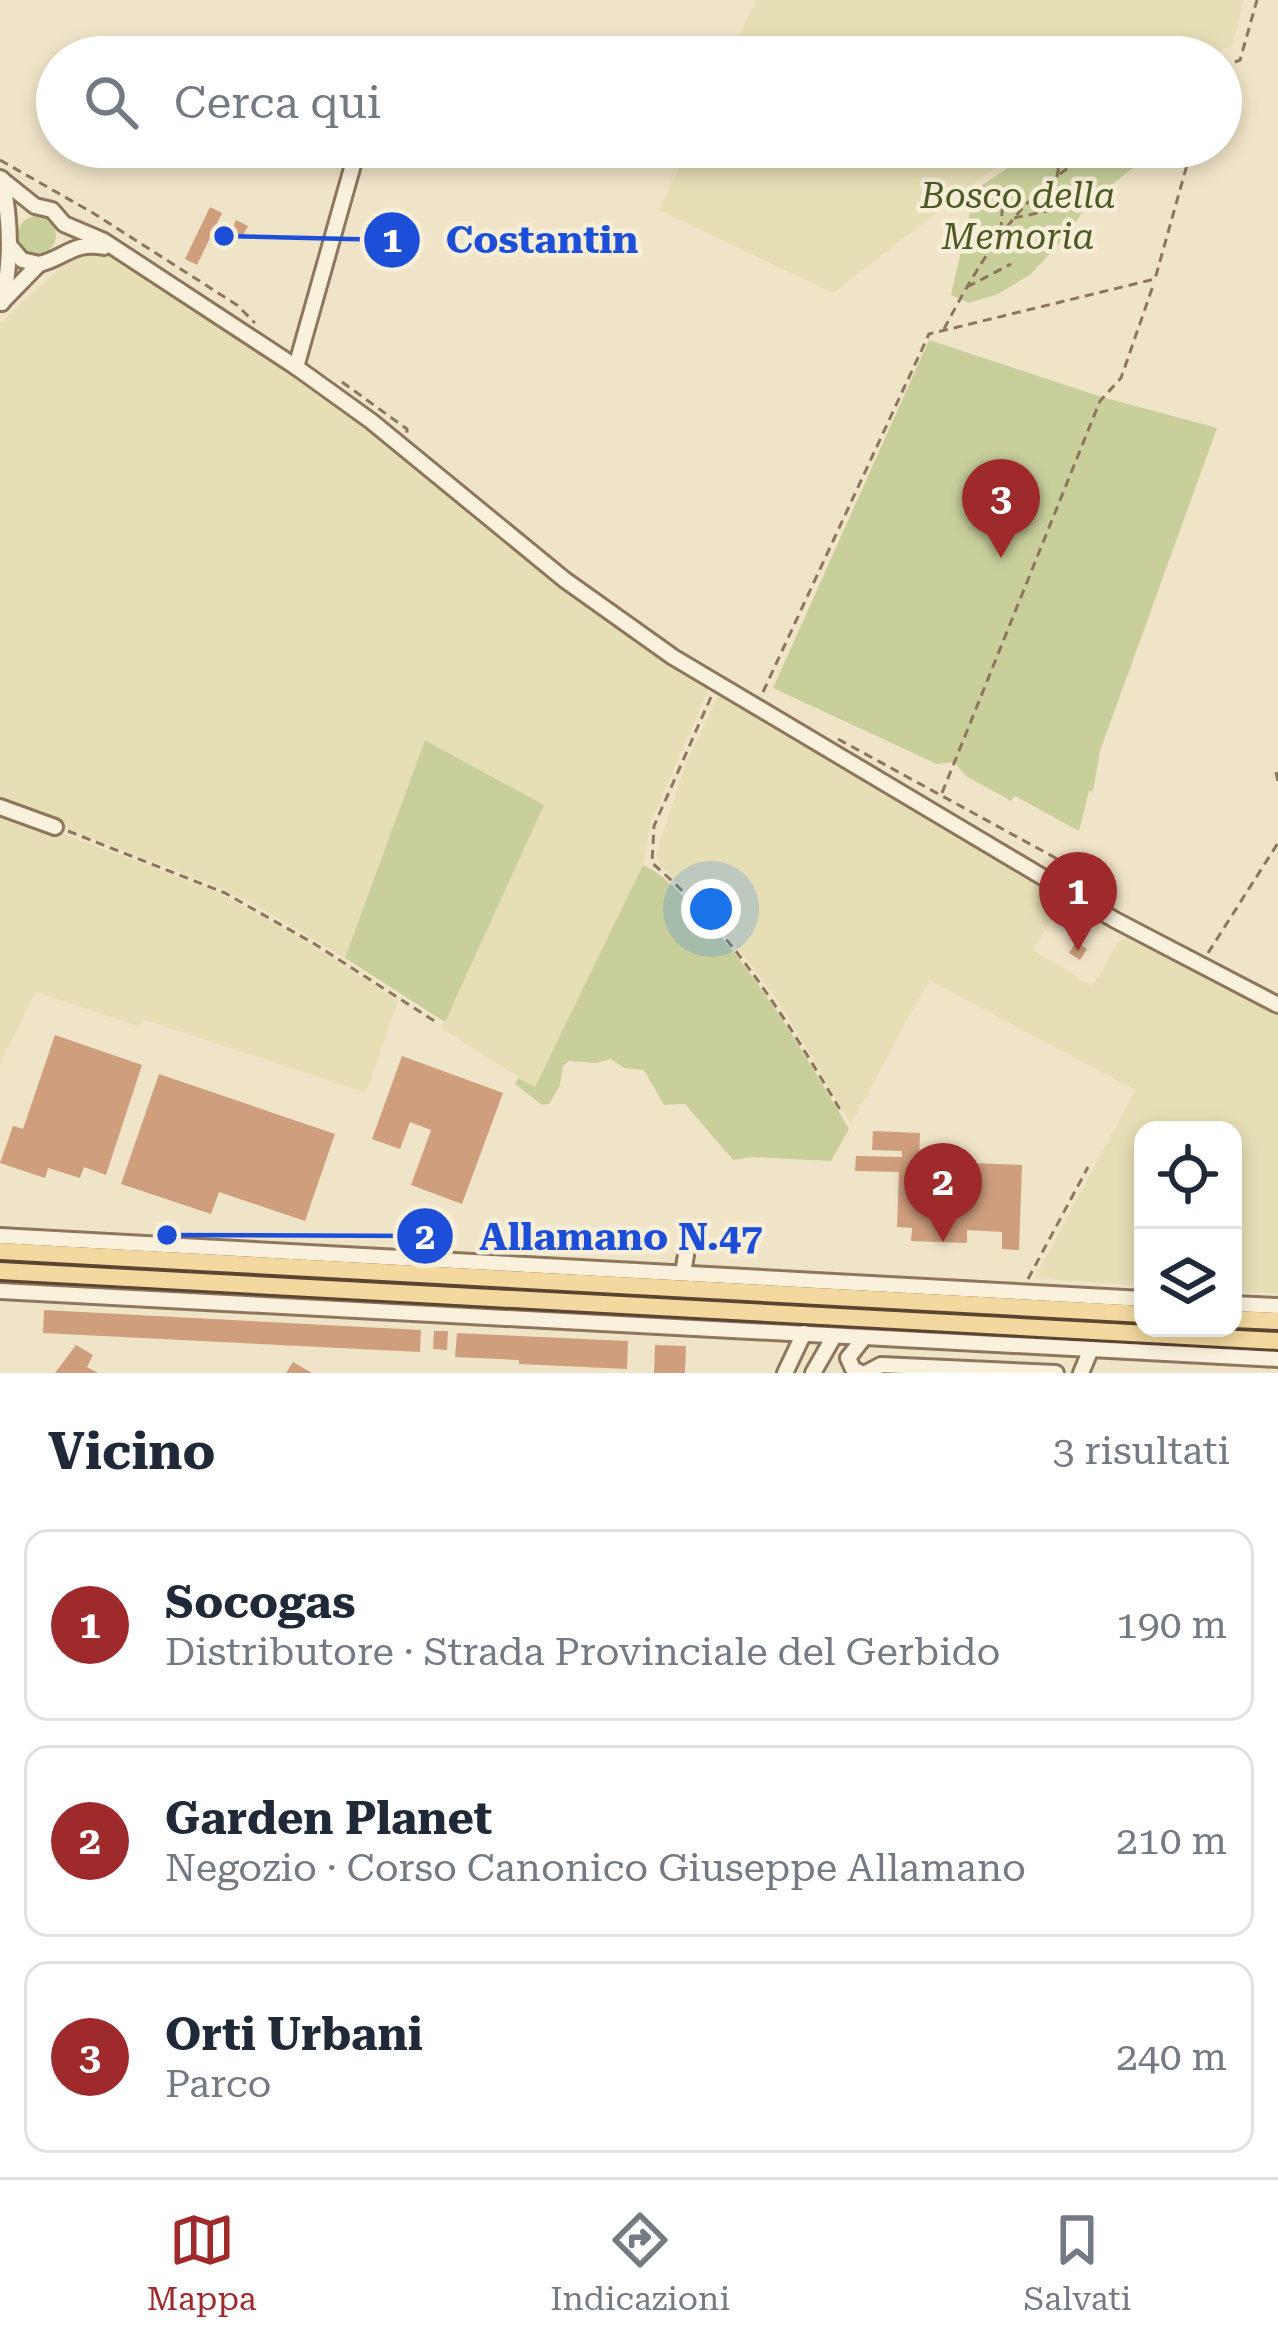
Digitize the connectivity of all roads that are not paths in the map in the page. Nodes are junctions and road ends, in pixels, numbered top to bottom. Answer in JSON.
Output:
{"nodes":[{"id":1,"x":352,"y":168,"type":"edge"},
{"id":2,"x":1,"y":179,"type":"edge"},
{"id":3,"x":35,"y":206,"type":"junction"},
{"id":4,"x":64,"y":224,"type":"junction"},
{"id":5,"x":9,"y":229,"type":"junction"},
{"id":6,"x":10,"y":246,"type":"junction"},
{"id":7,"x":115,"y":248,"type":"junction"},
{"id":8,"x":62,"y":251,"type":"junction"},
{"id":9,"x":39,"y":265,"type":"junction"},
{"id":10,"x":1,"y":304,"type":"edge"},
{"id":11,"x":296,"y":367,"type":"junction"},
{"id":12,"x":0,"y":807,"type":"edge"},
{"id":13,"x":55,"y":827,"type":"road end"},
{"id":14,"x":1278,"y":1005,"type":"edge"},
{"id":15,"x":690,"y":1231,"type":"dead end"},
{"id":16,"x":0,"y":1236,"type":"edge"},
{"id":17,"x":0,"y":1251,"type":"edge"},
{"id":18,"x":0,"y":1271,"type":"edge"},
{"id":19,"x":683,"y":1273,"type":"junction"},
{"id":20,"x":0,"y":1291,"type":"edge"},
{"id":21,"x":804,"y":1296,"type":"junction"},
{"id":22,"x":1134,"y":1298,"type":"edge"},
{"id":23,"x":1242,"y":1304,"type":"edge"},
{"id":24,"x":1278,"y":1306,"type":"edge"},
{"id":25,"x":1134,"y":1314,"type":"edge"},
{"id":26,"x":1242,"y":1319,"type":"edge"},
{"id":27,"x":1278,"y":1321,"type":"edge"},
{"id":28,"x":804,"y":1336,"type":"junction"},
{"id":29,"x":833,"y":1338,"type":"junction"},
{"id":30,"x":863,"y":1339,"type":"junction"},
{"id":31,"x":1278,"y":1341,"type":"edge"},
{"id":32,"x":1069,"y":1348,"type":"junction"},
{"id":33,"x":1091,"y":1349,"type":"junction"},
{"id":34,"x":1278,"y":1359,"type":"edge"},
{"id":35,"x":785,"y":1373,"type":"edge"},
{"id":36,"x":814,"y":1373,"type":"edge"},
{"id":37,"x":864,"y":1373,"type":"edge"},
{"id":38,"x":1058,"y":1373,"type":"edge"},
{"id":39,"x":1081,"y":1373,"type":"edge"}],
"edges":[{"from":1,"to":11,"type":"street"},
{"from":2,"to":3,"type":"street"},
{"from":2,"to":5,"type":"street"},
{"from":3,"to":4,"type":"street"},
{"from":3,"to":5,"type":"street"},
{"from":4,"to":7,"type":"street"},
{"from":4,"to":8,"type":"street"},
{"from":5,"to":6,"type":"street"},
{"from":6,"to":9,"type":"street"},
{"from":6,"to":10,"type":"street"},
{"from":7,"to":8,"type":"street"},
{"from":7,"to":11,"type":"street"},
{"from":8,"to":9,"type":"street"},
{"from":9,"to":10,"type":"street"},
{"from":11,"to":14,"type":"street"},
{"from":12,"to":13,"type":"street"},
{"from":15,"to":19,"type":"street"},
{"from":16,"to":19,"type":"street"},
{"from":17,"to":21,"type":"main road"},
{"from":18,"to":21,"type":"main road"},
{"from":19,"to":21,"type":"street"},
{"from":20,"to":28,"type":"street"},
{"from":21,"to":22,"type":"street"},
{"from":21,"to":25,"type":"main road"},
{"from":21,"to":28,"type":"street"},
{"from":21,"to":31,"type":"main road"},
{"from":23,"to":24,"type":"street"},
{"from":26,"to":27,"type":"main road"},
{"from":28,"to":29,"type":"street"},
{"from":28,"to":35,"type":"street"},
{"from":29,"to":30,"type":"street"},
{"from":29,"to":36,"type":"street"},
{"from":30,"to":32,"type":"street"},
{"from":30,"to":37,"type":"street"},
{"from":32,"to":33,"type":"street"},
{"from":32,"to":38,"type":"street"},
{"from":33,"to":34,"type":"street"},
{"from":33,"to":39,"type":"street"},
{"from":37,"to":38,"type":"street"}]}
